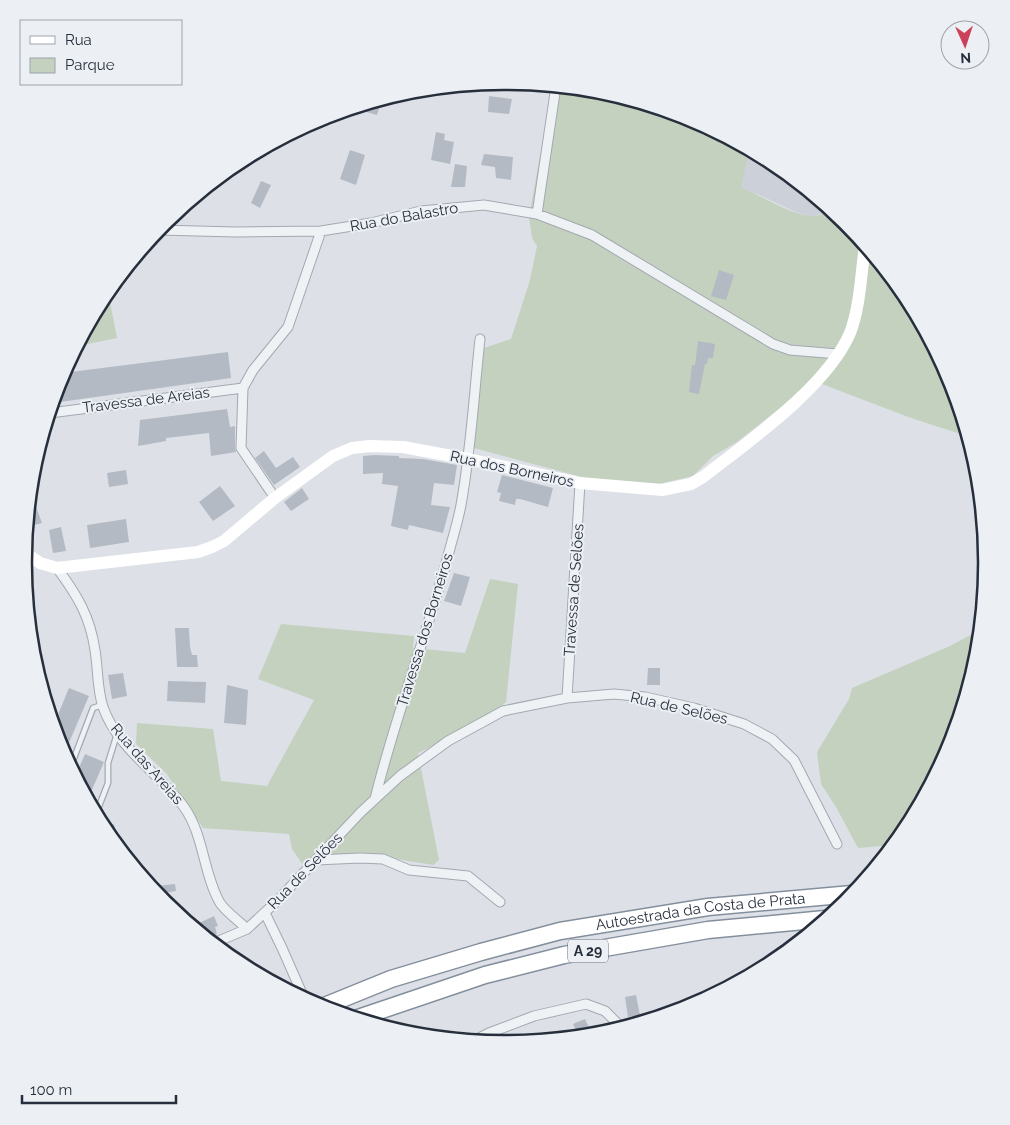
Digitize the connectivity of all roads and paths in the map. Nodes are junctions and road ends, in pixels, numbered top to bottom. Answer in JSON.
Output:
{"nodes":[{"id":1,"x":555,"y":93,"type":"edge"},
{"id":2,"x":537,"y":214,"type":"junction"},
{"id":3,"x":169,"y":230,"type":"edge"},
{"id":4,"x":321,"y":231,"type":"junction"},
{"id":5,"x":864,"y":255,"type":"edge"},
{"id":6,"x":480,"y":339,"type":"dead end"},
{"id":7,"x":838,"y":354,"type":"junction"},
{"id":8,"x":243,"y":388,"type":"junction"},
{"id":9,"x":58,"y":412,"type":"edge"},
{"id":10,"x":468,"y":459,"type":"junction"},
{"id":11,"x":580,"y":483,"type":"junction"},
{"id":12,"x":275,"y":498,"type":"junction"},
{"id":13,"x":32,"y":558,"type":"edge"},
{"id":14,"x":57,"y":568,"type":"junction"},
{"id":15,"x":567,"y":698,"type":"junction"},
{"id":16,"x":102,"y":705,"type":"junction"},
{"id":17,"x":118,"y":733,"type":"junction"},
{"id":18,"x":74,"y":757,"type":"edge"},
{"id":19,"x":374,"y":799,"type":"junction"},
{"id":20,"x":99,"y":805,"type":"edge"},
{"id":21,"x":837,"y":844,"type":"dead end"},
{"id":22,"x":316,"y":860,"type":"junction"},
{"id":23,"x":841,"y":895,"type":"edge"},
{"id":24,"x":500,"y":902,"type":"dead end"},
{"id":25,"x":265,"y":914,"type":"junction"},
{"id":26,"x":814,"y":920,"type":"edge"},
{"id":27,"x":247,"y":929,"type":"junction"},
{"id":28,"x":221,"y":940,"type":"edge"},
{"id":29,"x":299,"y":987,"type":"edge"},
{"id":30,"x":334,"y":1003,"type":"edge"},
{"id":31,"x":368,"y":1015,"type":"edge"},
{"id":32,"x":616,"y":1022,"type":"edge"},
{"id":33,"x":486,"y":1034,"type":"edge"}],
"edges":[{"from":1,"to":2,"type":"street"},
{"from":2,"to":4,"type":"street","name":"Rua do Balastro"},
{"from":2,"to":7,"type":"street","name":"Rua do Balastro"},
{"from":3,"to":4,"type":"street","name":"Rua do Balastro"},
{"from":4,"to":8,"type":"street"},
{"from":5,"to":7,"type":"street","name":"Rua dos Borneiros"},
{"from":6,"to":10,"type":"street","name":"Travessa dos Borneiros"},
{"from":7,"to":11,"type":"street","name":"Rua dos Borneiros"},
{"from":8,"to":9,"type":"street","name":"Travessa de Areias"},
{"from":8,"to":12,"type":"street"},
{"from":10,"to":11,"type":"street","name":"Rua dos Borneiros"},
{"from":10,"to":12,"type":"street","name":"Rua dos Borneiros"},
{"from":10,"to":19,"type":"street","name":"Travessa dos Borneiros"},
{"from":11,"to":15,"type":"street","name":"Travessa de Selões"},
{"from":12,"to":14,"type":"street","name":"Rua dos Borneiros"},
{"from":13,"to":14,"type":"street"},
{"from":14,"to":16,"type":"street","name":"Rua das Areias"},
{"from":15,"to":19,"type":"street","name":"Rua de Selões"},
{"from":15,"to":21,"type":"street","name":"Rua de Selões"},
{"from":16,"to":17,"type":"street","name":"Rua das Areias"},
{"from":16,"to":18,"type":"lane"},
{"from":17,"to":20,"type":"lane"},
{"from":17,"to":27,"type":"street","name":"Rua das Areias"},
{"from":19,"to":22,"type":"street","name":"Rua de Selões"},
{"from":22,"to":24,"type":"street"},
{"from":22,"to":25,"type":"street","name":"Rua de Selões"},
{"from":23,"to":30,"type":"highway","name":"Autoestrada da Costa de Prata","number":"A 29"},
{"from":25,"to":27,"type":"street","name":"Rua de Selões"},
{"from":25,"to":29,"type":"street"},
{"from":26,"to":31,"type":"highway","name":"Autoestrada da Costa de Prata","number":"A 29"},
{"from":27,"to":28,"type":"street","name":"Rua de Selões"},
{"from":32,"to":33,"type":"street"}]}
